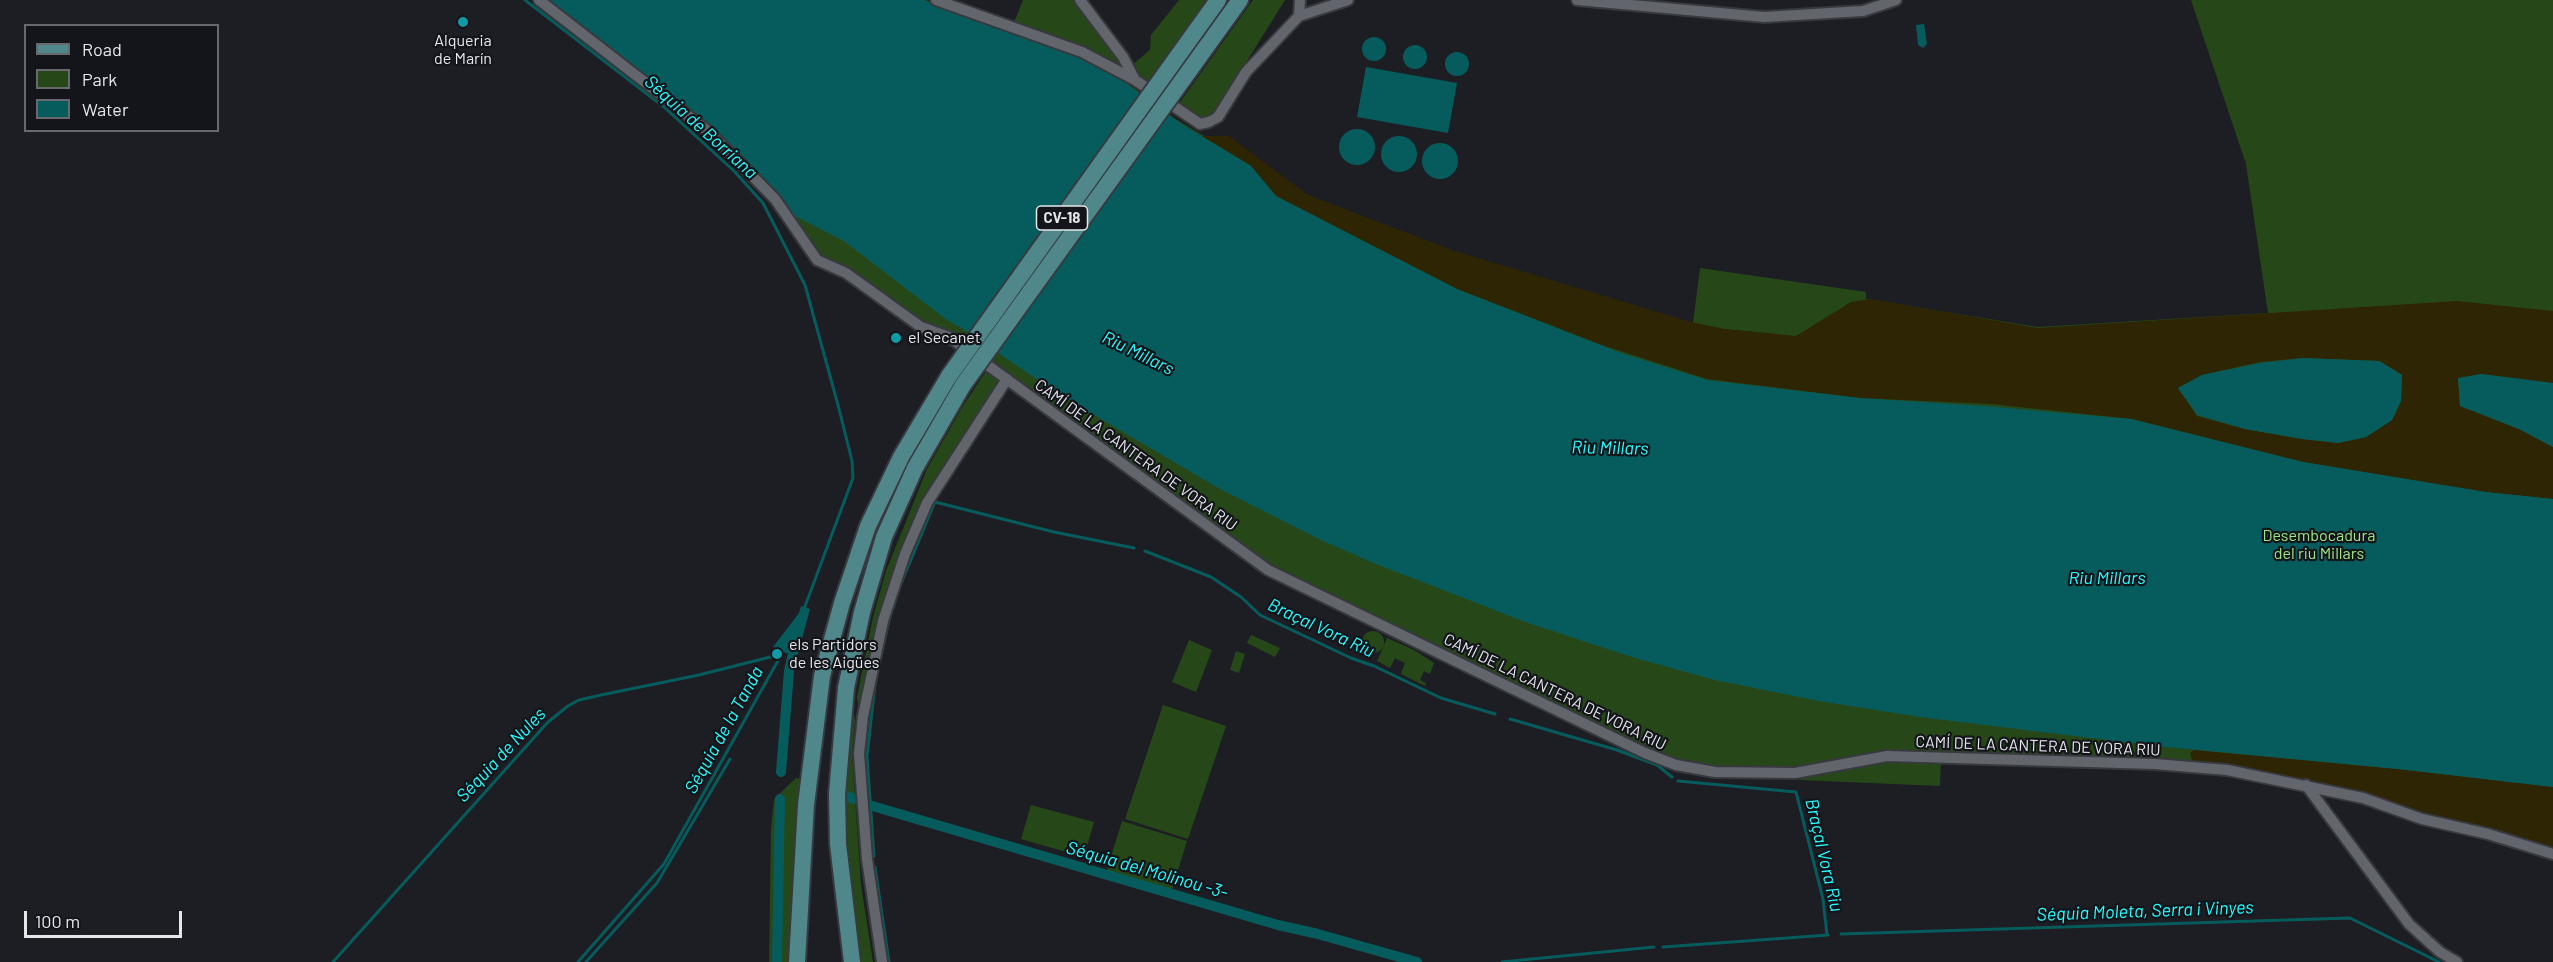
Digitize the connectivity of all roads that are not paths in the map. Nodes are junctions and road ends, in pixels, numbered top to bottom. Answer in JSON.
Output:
{"nodes":[{"id":1,"x":539,"y":0,"type":"edge"},
{"id":2,"x":936,"y":0,"type":"edge"},
{"id":3,"x":1080,"y":0,"type":"edge"},
{"id":4,"x":1218,"y":0,"type":"edge"},
{"id":5,"x":1240,"y":0,"type":"edge"},
{"id":6,"x":1300,"y":0,"type":"edge"},
{"id":7,"x":1348,"y":0,"type":"edge"},
{"id":8,"x":1577,"y":0,"type":"edge"},
{"id":9,"x":1896,"y":0,"type":"edge"},
{"id":10,"x":1299,"y":16,"type":"junction"},
{"id":11,"x":1135,"y":80,"type":"junction"},
{"id":12,"x":1007,"y":379,"type":"junction"},
{"id":13,"x":2306,"y":785,"type":"junction"},
{"id":14,"x":2553,"y":854,"type":"edge"},
{"id":15,"x":797,"y":962,"type":"edge"},
{"id":16,"x":852,"y":962,"type":"edge"},
{"id":17,"x":882,"y":962,"type":"edge"},
{"id":18,"x":2457,"y":962,"type":"edge"}],
"edges":[{"from":1,"to":12,"type":"street","name":"CAMÍ DE LA CANTERA DE VORA RIU"},
{"from":2,"to":11,"type":"street"},
{"from":3,"to":11,"type":"street"},
{"from":4,"to":15,"type":"main road","number":"CV-18","bridge":true},
{"from":5,"to":16,"type":"main road","number":"CV-18","bridge":true},
{"from":6,"to":10,"type":"street"},
{"from":7,"to":10,"type":"street"},
{"from":8,"to":9,"type":"street"},
{"from":10,"to":11,"type":"street"},
{"from":12,"to":13,"type":"street","name":"CAMÍ DE LA CANTERA DE VORA RIU"},
{"from":12,"to":17,"type":"street"},
{"from":13,"to":14,"type":"street","name":"CAMÍ DE LA CANTERA DE VORA RIU"},
{"from":13,"to":18,"type":"street"}]}
